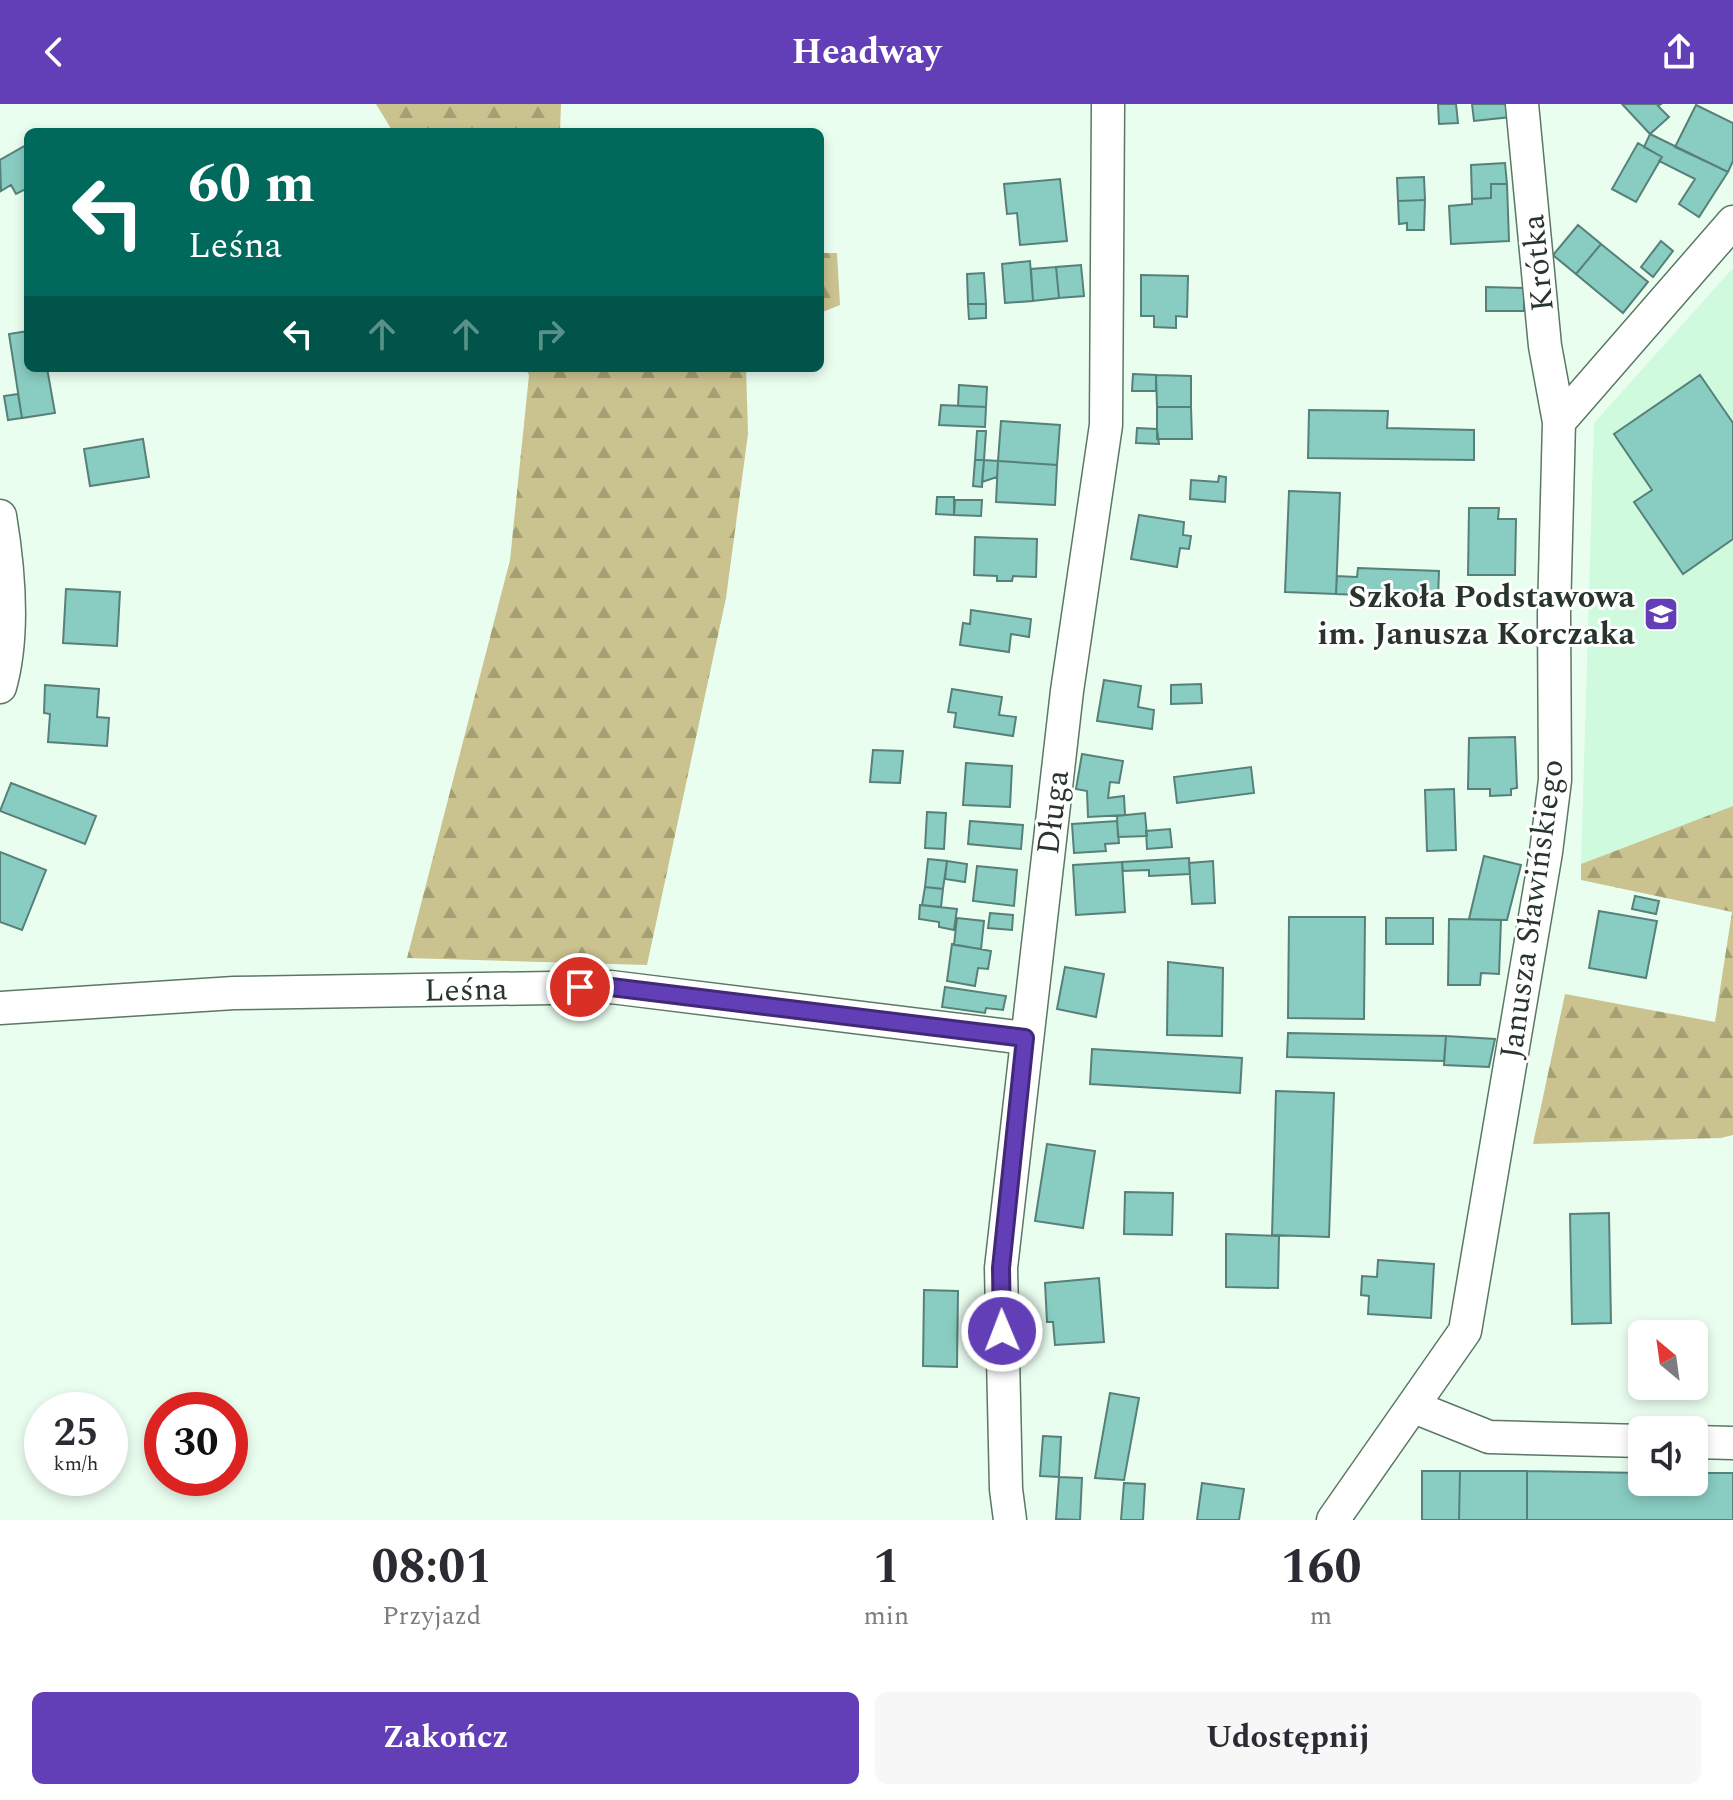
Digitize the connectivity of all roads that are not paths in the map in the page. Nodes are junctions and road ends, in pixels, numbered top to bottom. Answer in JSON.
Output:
{"nodes":[{"id":1,"x":1108,"y":104,"type":"edge"},
{"id":2,"x":1522,"y":104,"type":"edge"},
{"id":3,"x":1733,"y":222,"type":"edge"},
{"id":4,"x":1559,"y":422,"type":"junction"},
{"id":5,"x":0,"y":516,"type":"edge"},
{"id":6,"x":0,"y":687,"type":"edge"},
{"id":7,"x":0,"y":1008,"type":"edge"},
{"id":8,"x":1025,"y":1038,"type":"junction"},
{"id":9,"x":1414,"y":1407,"type":"junction"},
{"id":10,"x":1628,"y":1441,"type":"edge"},
{"id":11,"x":1708,"y":1442,"type":"edge"},
{"id":12,"x":1733,"y":1443,"type":"edge"},
{"id":13,"x":1010,"y":1520,"type":"edge"},
{"id":14,"x":1333,"y":1520,"type":"edge"}],
"edges":[{"from":1,"to":8,"type":"street","name":"Długa"},
{"from":2,"to":4,"type":"street","name":"Krótka"},
{"from":3,"to":4,"type":"street"},
{"from":4,"to":9,"type":"street","name":"Janusza Sławińskiego"},
{"from":5,"to":6,"type":"street"},
{"from":7,"to":8,"type":"street","name":"Leśna"},
{"from":8,"to":13,"type":"street","name":"Długa"},
{"from":9,"to":10,"type":"street"},
{"from":9,"to":14,"type":"street","name":"Janusza Sławińskiego"},
{"from":11,"to":12,"type":"street"}]}
